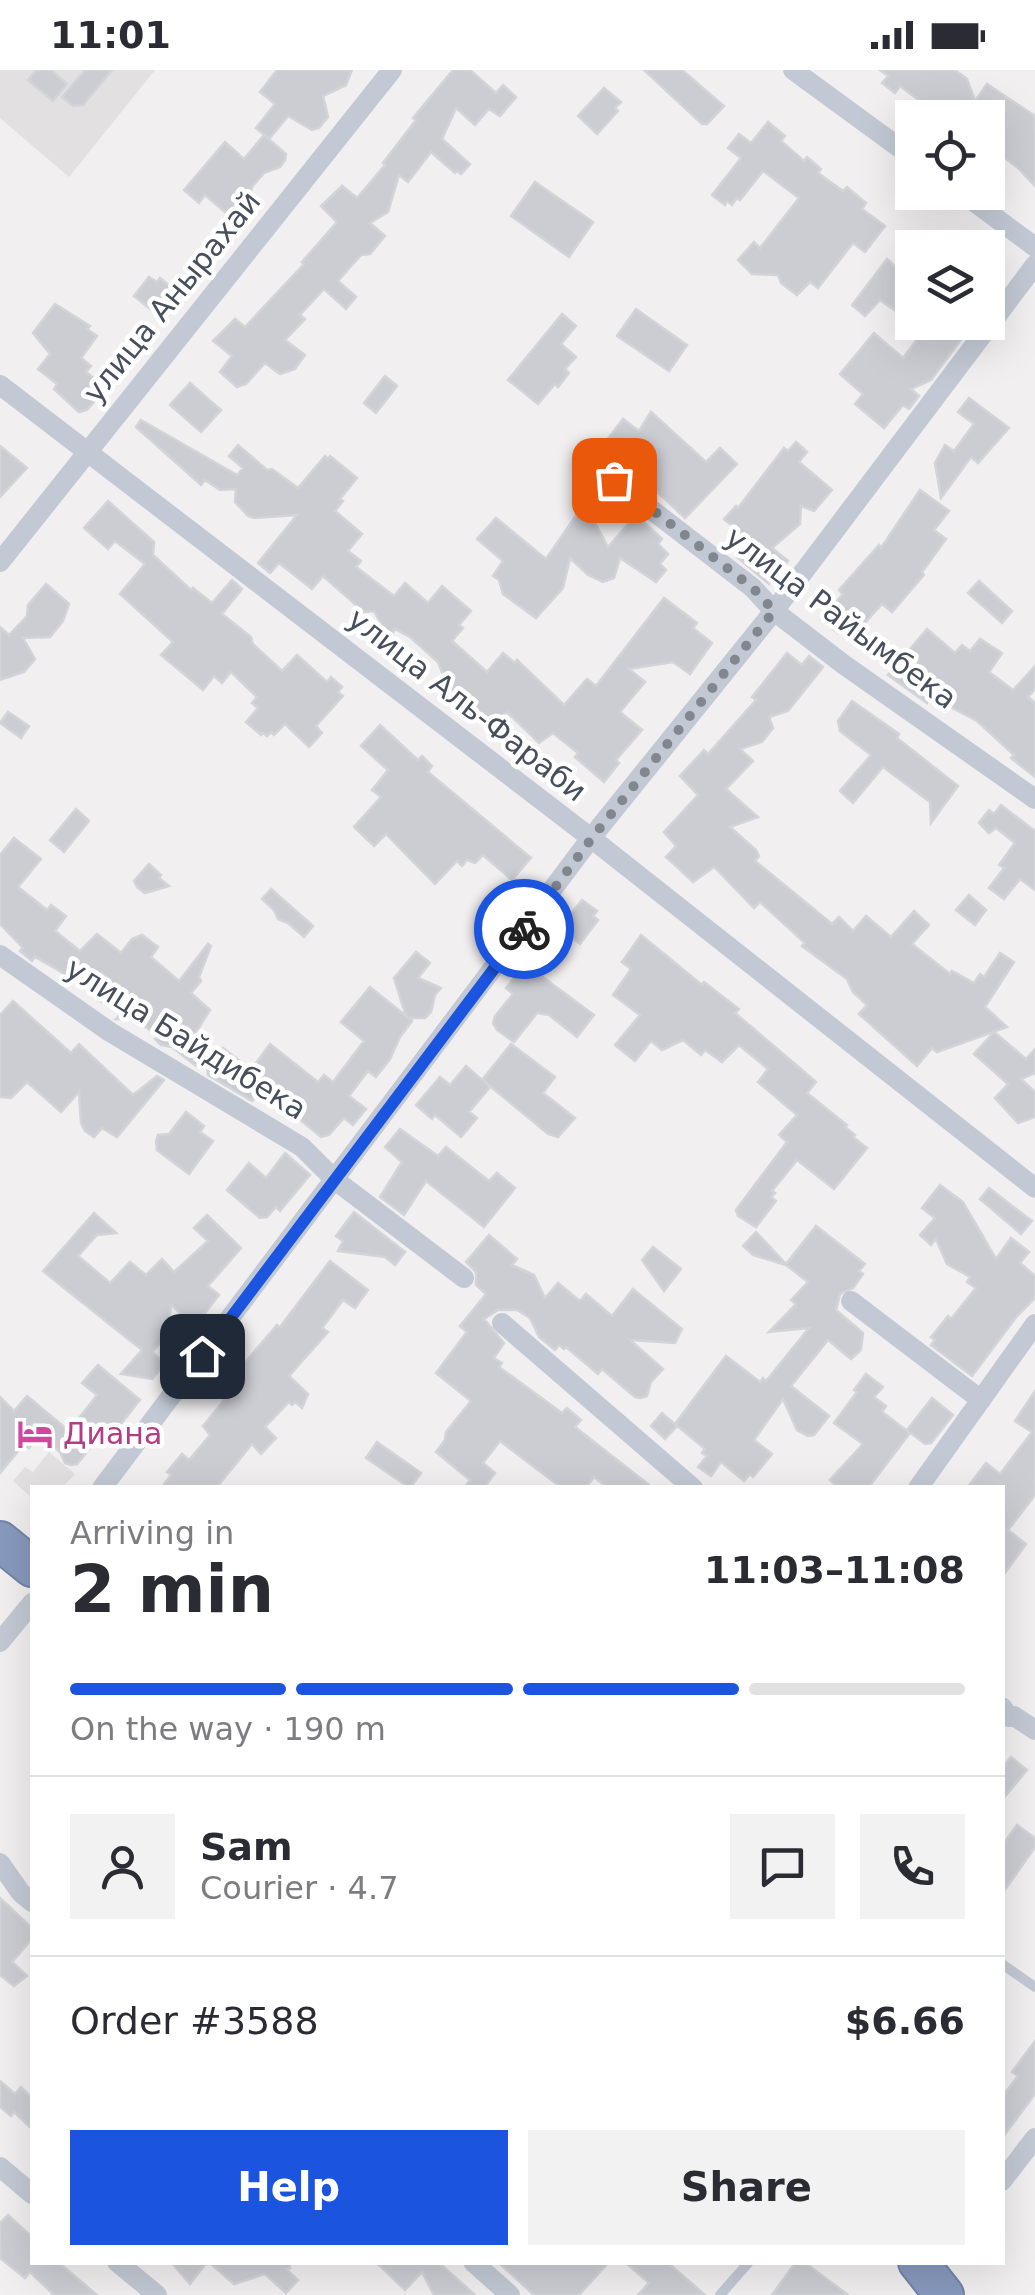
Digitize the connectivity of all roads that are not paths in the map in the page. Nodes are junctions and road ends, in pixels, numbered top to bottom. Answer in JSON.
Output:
{"nodes":[{"id":1,"x":392,"y":70,"type":"edge"},
{"id":2,"x":794,"y":70,"type":"edge"},
{"id":3,"x":895,"y":144,"type":"edge"},
{"id":4,"x":985,"y":210,"type":"edge"},
{"id":5,"x":1035,"y":247,"type":"edge"},
{"id":6,"x":1035,"y":266,"type":"edge"},
{"id":7,"x":0,"y":385,"type":"edge"},
{"id":8,"x":86,"y":452,"type":"junction"},
{"id":9,"x":614,"y":480,"type":"dead end"},
{"id":10,"x":0,"y":562,"type":"edge"},
{"id":11,"x":774,"y":611,"type":"junction"},
{"id":12,"x":1035,"y":800,"type":"edge"},
{"id":13,"x":592,"y":838,"type":"junction"},
{"id":14,"x":0,"y":955,"type":"edge"},
{"id":15,"x":335,"y":1180,"type":"junction"},
{"id":16,"x":1035,"y":1188,"type":"edge"},
{"id":17,"x":464,"y":1278,"type":"dead end"},
{"id":18,"x":852,"y":1301,"type":"dead end"},
{"id":19,"x":502,"y":1323,"type":"dead end"},
{"id":20,"x":1035,"y":1324,"type":"edge"},
{"id":21,"x":981,"y":1400,"type":"junction"},
{"id":22,"x":104,"y":1485,"type":"edge"},
{"id":23,"x":690,"y":1485,"type":"edge"},
{"id":24,"x":920,"y":1485,"type":"edge"},
{"id":25,"x":0,"y":1541,"type":"edge"},
{"id":26,"x":30,"y":1564,"type":"edge"},
{"id":27,"x":30,"y":1606,"type":"edge"},
{"id":28,"x":0,"y":1642,"type":"edge"},
{"id":29,"x":1005,"y":1714,"type":"edge"},
{"id":30,"x":1035,"y":1730,"type":"edge"},
{"id":31,"x":0,"y":1863,"type":"edge"},
{"id":32,"x":30,"y":1900,"type":"edge"},
{"id":33,"x":1005,"y":1966,"type":"edge"},
{"id":34,"x":1035,"y":1987,"type":"edge"},
{"id":35,"x":1035,"y":2138,"type":"edge"},
{"id":36,"x":0,"y":2167,"type":"edge"},
{"id":37,"x":1025,"y":2168,"type":"edge"},
{"id":38,"x":30,"y":2192,"type":"edge"},
{"id":39,"x":121,"y":2265,"type":"edge"},
{"id":40,"x":476,"y":2265,"type":"edge"},
{"id":41,"x":746,"y":2265,"type":"edge"},
{"id":42,"x":157,"y":2295,"type":"edge"},
{"id":43,"x":510,"y":2295,"type":"edge"},
{"id":44,"x":720,"y":2295,"type":"edge"}],
"edges":[{"from":1,"to":8,"type":"street","name":"улица Анырахай"},
{"from":2,"to":3,"type":"street"},
{"from":4,"to":5,"type":"street"},
{"from":6,"to":11,"type":"street"},
{"from":7,"to":8,"type":"street","name":"улица Аль-Фараби"},
{"from":8,"to":10,"type":"street","name":"улица Анырахай"},
{"from":8,"to":13,"type":"street","name":"улица Аль-Фараби"},
{"from":9,"to":11,"type":"street","name":"улица Райымбека"},
{"from":11,"to":12,"type":"street","name":"улица Райымбека"},
{"from":11,"to":13,"type":"street"},
{"from":13,"to":15,"type":"street"},
{"from":13,"to":16,"type":"street","name":"улица Аль-Фараби"},
{"from":14,"to":15,"type":"street","name":"улица Байдибека"},
{"from":15,"to":17,"type":"street","name":"улица Байдибека"},
{"from":15,"to":22,"type":"street"},
{"from":18,"to":21,"type":"street"},
{"from":19,"to":23,"type":"street"},
{"from":20,"to":21,"type":"street"},
{"from":21,"to":24,"type":"street"},
{"from":25,"to":26,"type":"highway"},
{"from":27,"to":28,"type":"street"},
{"from":29,"to":30,"type":"street"},
{"from":31,"to":32,"type":"street"},
{"from":33,"to":34,"type":"lane"},
{"from":35,"to":37,"type":"street"},
{"from":36,"to":38,"type":"street"},
{"from":39,"to":42,"type":"street"},
{"from":40,"to":43,"type":"street"},
{"from":41,"to":44,"type":"lane"}]}
